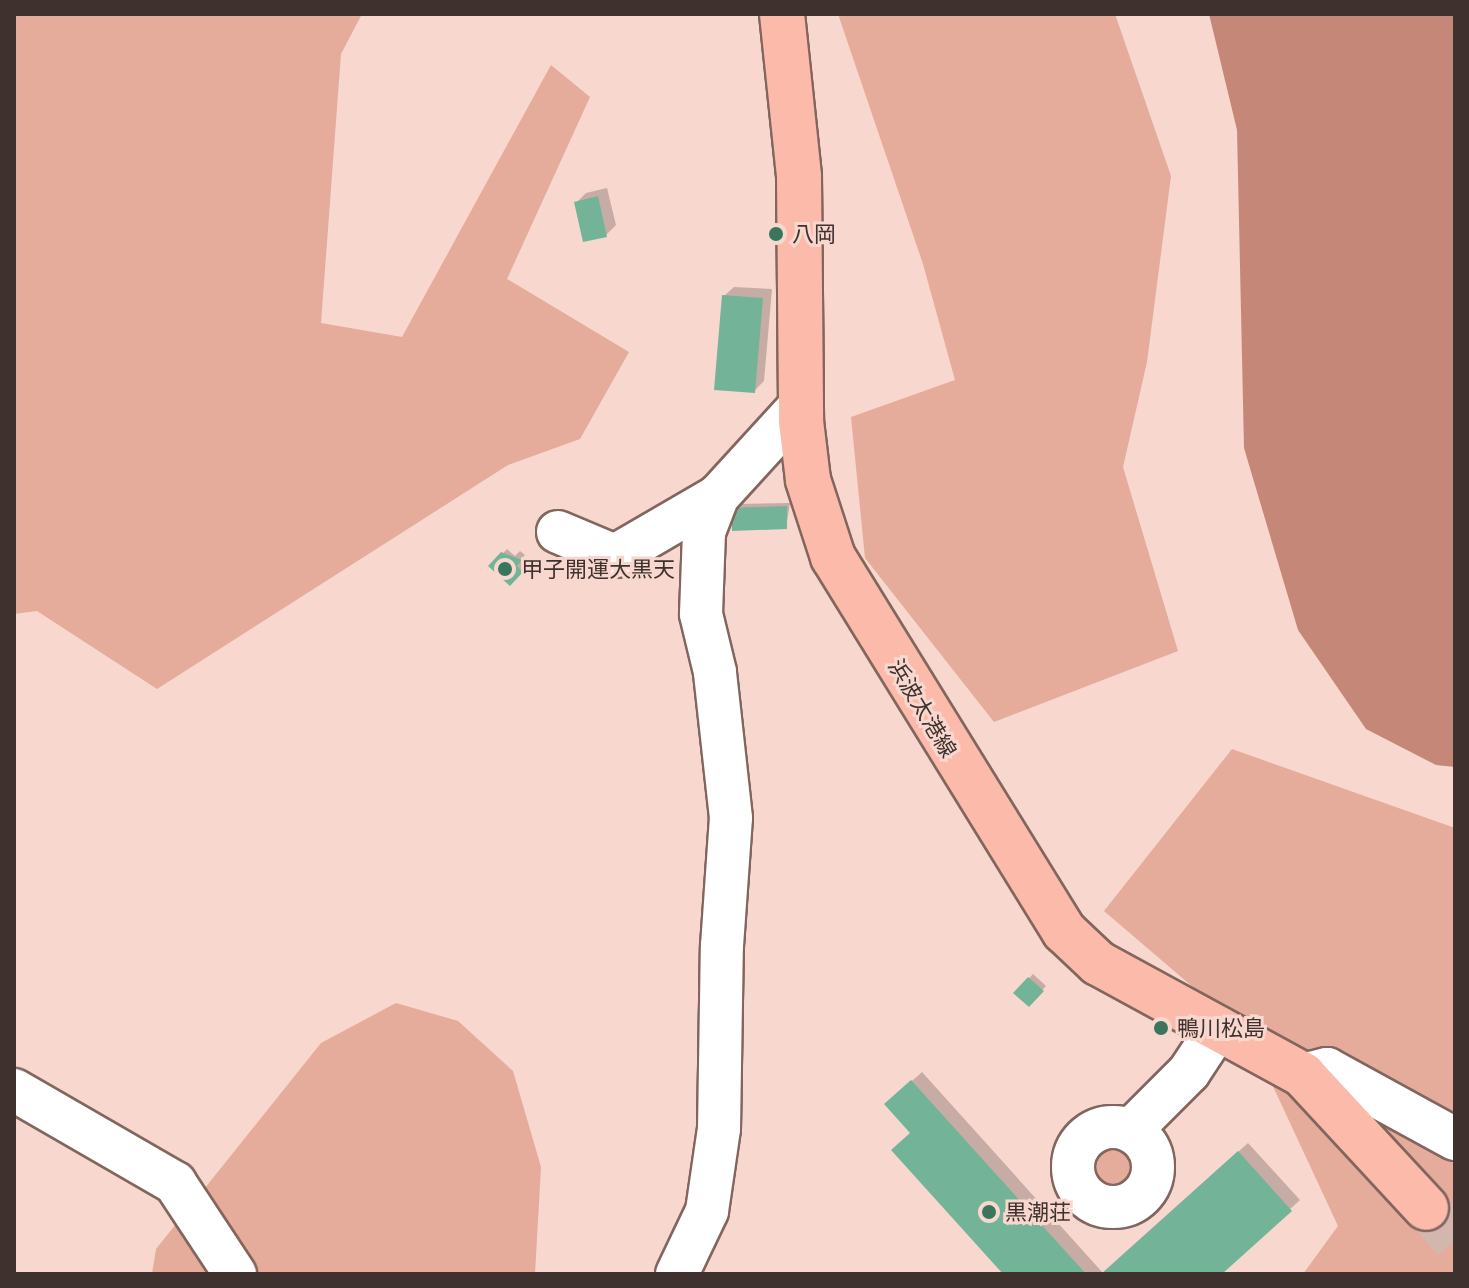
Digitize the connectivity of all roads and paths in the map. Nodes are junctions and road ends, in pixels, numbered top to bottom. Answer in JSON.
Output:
{"nodes":[{"id":1,"x":782,"y":14,"type":"edge"},
{"id":2,"x":801,"y":405,"type":"junction"},
{"id":3,"x":718,"y":496,"type":"junction"},
{"id":4,"x":558,"y":532,"type":"dead end"},
{"id":5,"x":1218,"y":1028,"type":"junction"},
{"id":6,"x":1303,"y":1075,"type":"junction"},
{"id":7,"x":14,"y":1090,"type":"edge"},
{"id":8,"x":1131,"y":1130,"type":"junction"},
{"id":9,"x":1455,"y":1139,"type":"edge"},
{"id":10,"x":1426,"y":1208,"type":"tunnel mouth"},
{"id":11,"x":235,"y":1274,"type":"edge"},
{"id":12,"x":677,"y":1274,"type":"edge"}],
"edges":[{"from":1,"to":2,"type":"main road","name":"浜波太港線"},
{"from":2,"to":3,"type":"street"},
{"from":2,"to":5,"type":"main road","name":"浜波太港線"},
{"from":3,"to":4,"type":"street"},
{"from":3,"to":12,"type":"street"},
{"from":5,"to":6,"type":"main road","name":"浜波太港線"},
{"from":5,"to":8,"type":"street"},
{"from":6,"to":9,"type":"street"},
{"from":6,"to":10,"type":"main road","name":"浜波太港線"},
{"from":7,"to":11,"type":"street"},
{"from":8,"to":8,"type":"street"}]}
